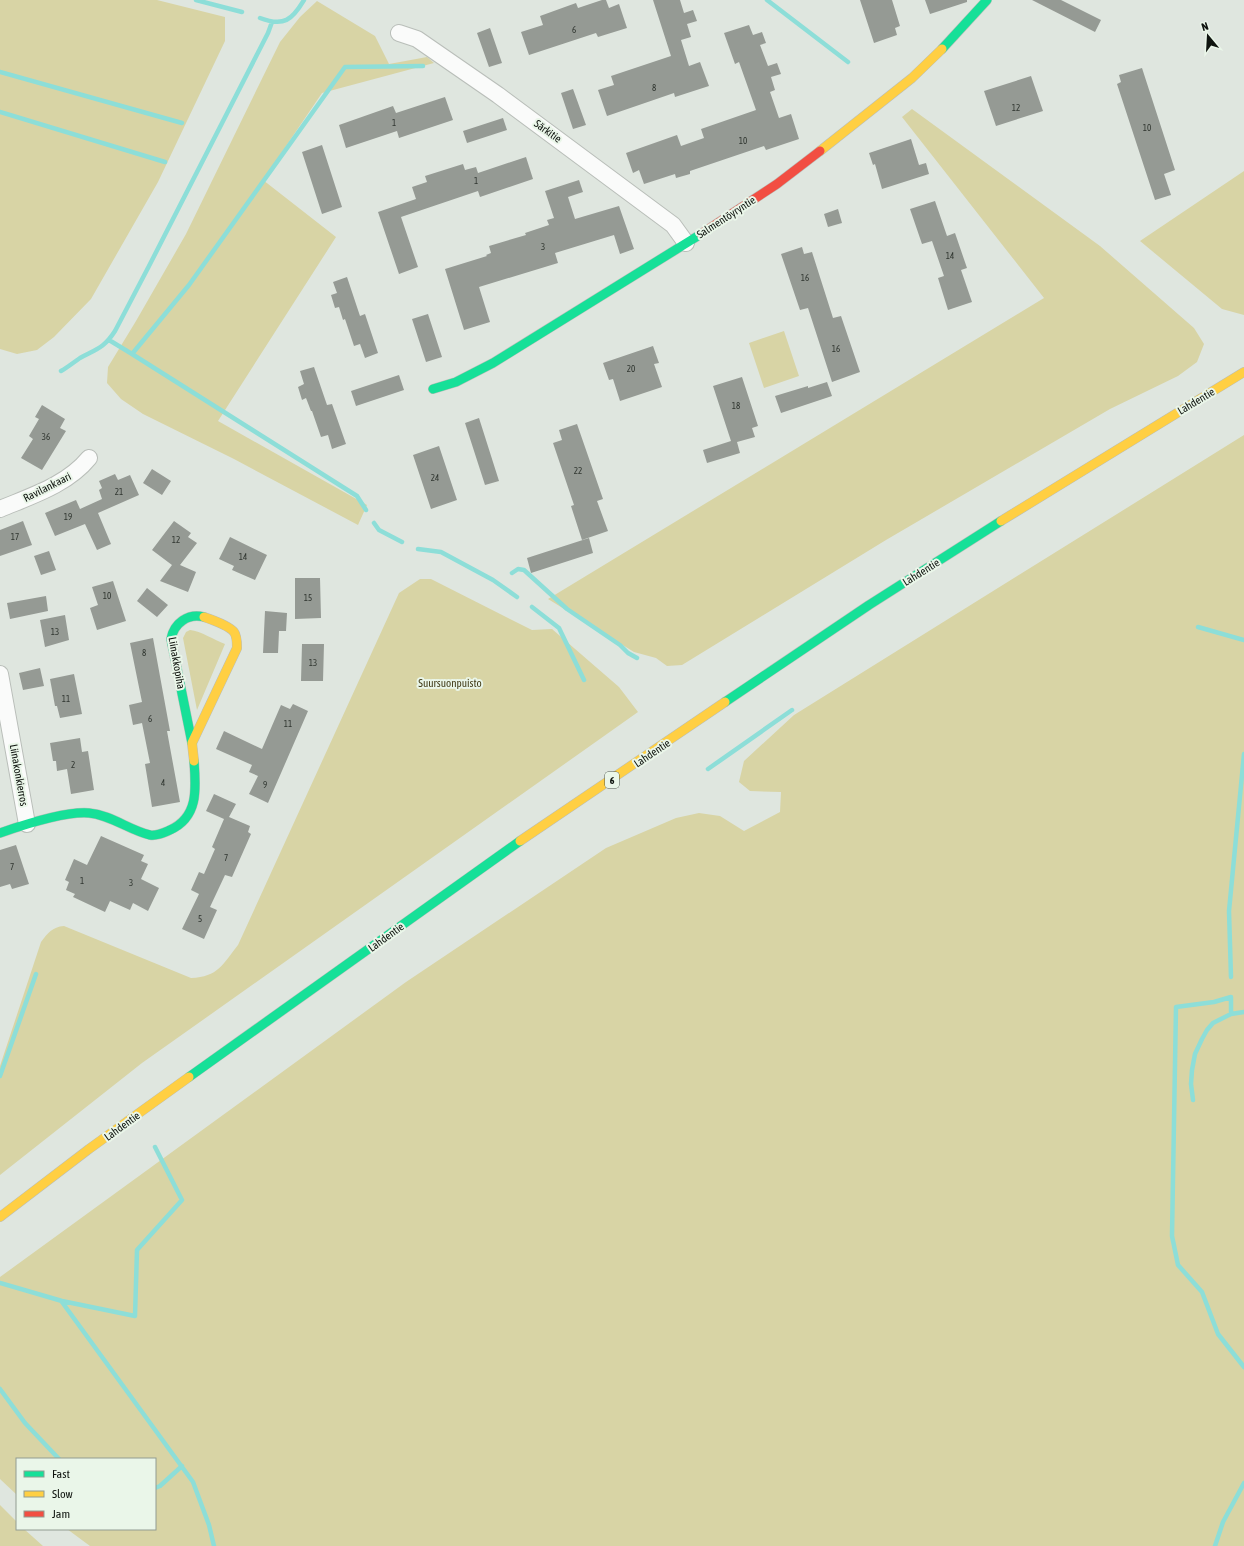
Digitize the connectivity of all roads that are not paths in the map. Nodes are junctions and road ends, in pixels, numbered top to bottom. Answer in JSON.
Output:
{"nodes":[{"id":1,"x":987,"y":0,"type":"edge"},
{"id":2,"x":399,"y":33,"type":"dead end"},
{"id":3,"x":686,"y":243,"type":"junction"},
{"id":4,"x":1244,"y":372,"type":"edge"},
{"id":5,"x":434,"y":389,"type":"dead end"},
{"id":6,"x":89,"y":458,"type":"dead end"},
{"id":7,"x":0,"y":508,"type":"edge"},
{"id":8,"x":0,"y":674,"type":"edge"},
{"id":9,"x":192,"y":743,"type":"junction"},
{"id":10,"x":28,"y":824,"type":"junction"},
{"id":11,"x":0,"y":833,"type":"edge"},
{"id":12,"x":0,"y":1218,"type":"edge"}],
"edges":[{"from":1,"to":3,"type":"main road","name":"Salmentöyryntie"},
{"from":2,"to":3,"type":"street","name":"Särkitie"},
{"from":3,"to":5,"type":"main road","name":"Salmentöyryntie"},
{"from":4,"to":12,"type":"main road","name":"Lahdentie","number":"6"},
{"from":6,"to":7,"type":"street","name":"Ravilankaari"},
{"from":8,"to":10,"type":"street","name":"Liinakonkierros"},
{"from":9,"to":9,"type":"main road","name":"Liinakkopiha"},
{"from":9,"to":10,"type":"main road","name":"Liinakkopiha"},
{"from":10,"to":11,"type":"main road"}]}
